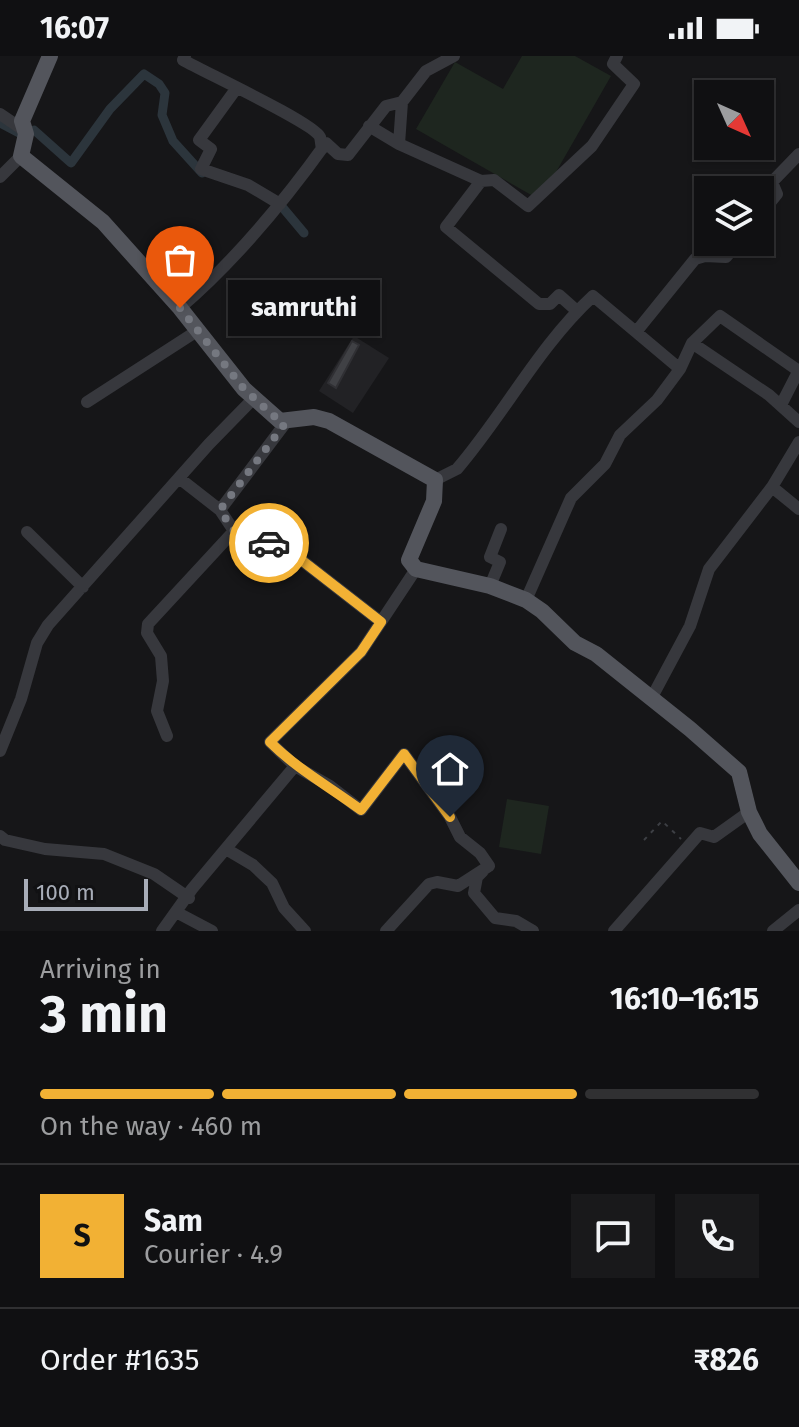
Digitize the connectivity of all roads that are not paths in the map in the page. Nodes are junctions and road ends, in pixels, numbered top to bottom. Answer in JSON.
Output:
{"nodes":[{"id":1,"x":50,"y":56,"type":"edge"},
{"id":2,"x":185,"y":56,"type":"edge"},
{"id":3,"x":454,"y":56,"type":"edge"},
{"id":4,"x":617,"y":56,"type":"edge"},
{"id":5,"x":234,"y":88,"type":"junction"},
{"id":6,"x":402,"y":102,"type":"junction"},
{"id":7,"x":0,"y":114,"type":"edge"},
{"id":8,"x":369,"y":126,"type":"junction"},
{"id":9,"x":25,"y":133,"type":"junction"},
{"id":10,"x":399,"y":144,"type":"junction"},
{"id":11,"x":322,"y":149,"type":"junction"},
{"id":12,"x":799,"y":154,"type":"edge"},
{"id":13,"x":21,"y":156,"type":"junction"},
{"id":14,"x":0,"y":177,"type":"edge"},
{"id":15,"x":774,"y":180,"type":"edge"},
{"id":16,"x":481,"y":181,"type":"junction"},
{"id":17,"x":280,"y":204,"type":"junction"},
{"id":18,"x":705,"y":256,"type":"edge"},
{"id":19,"x":705,"y":256,"type":"edge"},
{"id":20,"x":727,"y":256,"type":"edge"},
{"id":21,"x":180,"y":308,"type":"junction"},
{"id":22,"x":577,"y":311,"type":"junction"},
{"id":23,"x":197,"y":331,"type":"junction"},
{"id":24,"x":636,"y":332,"type":"junction"},
{"id":25,"x":692,"y":343,"type":"junction"},
{"id":26,"x":680,"y":369,"type":"junction"},
{"id":27,"x":799,"y":371,"type":"edge"},
{"id":28,"x":255,"y":397,"type":"junction"},
{"id":29,"x":87,"y":402,"type":"dead end"},
{"id":30,"x":781,"y":405,"type":"junction"},
{"id":31,"x":280,"y":421,"type":"junction"},
{"id":32,"x":799,"y":422,"type":"edge"},
{"id":33,"x":799,"y":442,"type":"edge"},
{"id":34,"x":179,"y":478,"type":"junction"},
{"id":35,"x":435,"y":480,"type":"junction"},
{"id":36,"x":772,"y":487,"type":"junction"},
{"id":37,"x":799,"y":509,"type":"edge"},
{"id":38,"x":220,"y":510,"type":"junction"},
{"id":39,"x":501,"y":529,"type":"dead end"},
{"id":40,"x":234,"y":531,"type":"junction"},
{"id":41,"x":27,"y":532,"type":"dead end"},
{"id":42,"x":416,"y":569,"type":"junction"},
{"id":43,"x":490,"y":586,"type":"junction"},
{"id":44,"x":83,"y":587,"type":"junction"},
{"id":45,"x":526,"y":600,"type":"junction"},
{"id":46,"x":381,"y":622,"type":"junction"},
{"id":47,"x":651,"y":699,"type":"junction"},
{"id":48,"x":167,"y":736,"type":"dead end"},
{"id":49,"x":0,"y":751,"type":"edge"},
{"id":50,"x":295,"y":766,"type":"junction"},
{"id":51,"x":749,"y":812,"type":"junction"},
{"id":52,"x":0,"y":836,"type":"edge"},
{"id":53,"x":226,"y":849,"type":"junction"},
{"id":54,"x":489,"y":866,"type":"junction"},
{"id":55,"x":799,"y":883,"type":"edge"},
{"id":56,"x":188,"y":897,"type":"junction"},
{"id":57,"x":799,"y":910,"type":"edge"},
{"id":58,"x":176,"y":912,"type":"junction"},
{"id":59,"x":162,"y":931,"type":"edge"},
{"id":60,"x":212,"y":931,"type":"edge"},
{"id":61,"x":305,"y":931,"type":"edge"},
{"id":62,"x":386,"y":931,"type":"edge"},
{"id":63,"x":533,"y":931,"type":"edge"},
{"id":64,"x":614,"y":931,"type":"edge"},
{"id":65,"x":773,"y":931,"type":"edge"}],
"edges":[{"from":1,"to":9,"type":"main road"},
{"from":2,"to":5,"type":"street"},
{"from":3,"to":6,"type":"street"},
{"from":4,"to":16,"type":"street"},
{"from":5,"to":11,"type":"street"},
{"from":5,"to":17,"type":"street"},
{"from":6,"to":8,"type":"street"},
{"from":6,"to":10,"type":"street"},
{"from":7,"to":9,"type":"street"},
{"from":8,"to":10,"type":"street"},
{"from":8,"to":11,"type":"street"},
{"from":9,"to":13,"type":"main road"},
{"from":10,"to":16,"type":"street"},
{"from":11,"to":17,"type":"street"},
{"from":12,"to":15,"type":"street"},
{"from":13,"to":14,"type":"street"},
{"from":13,"to":21,"type":"main road"},
{"from":16,"to":22,"type":"street"},
{"from":17,"to":21,"type":"street"},
{"from":18,"to":20,"type":"street"},
{"from":19,"to":24,"type":"street"},
{"from":21,"to":23,"type":"main road"},
{"from":22,"to":24,"type":"street"},
{"from":22,"to":35,"type":"street"},
{"from":23,"to":28,"type":"main road"},
{"from":23,"to":29,"type":"street"},
{"from":24,"to":26,"type":"street"},
{"from":25,"to":26,"type":"street"},
{"from":25,"to":27,"type":"street"},
{"from":25,"to":30,"type":"street"},
{"from":26,"to":45,"type":"street"},
{"from":27,"to":30,"type":"street"},
{"from":28,"to":31,"type":"main road"},
{"from":28,"to":34,"type":"street"},
{"from":30,"to":32,"type":"street"},
{"from":31,"to":35,"type":"main road"},
{"from":31,"to":38,"type":"street"},
{"from":33,"to":36,"type":"street"},
{"from":34,"to":38,"type":"street"},
{"from":34,"to":44,"type":"street"},
{"from":35,"to":42,"type":"main road"},
{"from":36,"to":37,"type":"street"},
{"from":36,"to":47,"type":"street"},
{"from":38,"to":40,"type":"street"},
{"from":39,"to":43,"type":"street"},
{"from":40,"to":46,"type":"street"},
{"from":40,"to":48,"type":"street"},
{"from":41,"to":44,"type":"street"},
{"from":42,"to":43,"type":"main road"},
{"from":42,"to":46,"type":"street"},
{"from":43,"to":45,"type":"main road"},
{"from":44,"to":49,"type":"street"},
{"from":45,"to":47,"type":"main road"},
{"from":46,"to":50,"type":"street"},
{"from":47,"to":51,"type":"main road"},
{"from":50,"to":53,"type":"street"},
{"from":50,"to":54,"type":"street"},
{"from":51,"to":55,"type":"main road"},
{"from":51,"to":64,"type":"street"},
{"from":52,"to":56,"type":"street"},
{"from":53,"to":56,"type":"street"},
{"from":53,"to":61,"type":"street"},
{"from":54,"to":62,"type":"street"},
{"from":54,"to":63,"type":"street"},
{"from":56,"to":58,"type":"street"},
{"from":57,"to":65,"type":"street"},
{"from":58,"to":59,"type":"street"},
{"from":58,"to":60,"type":"street"}]}
